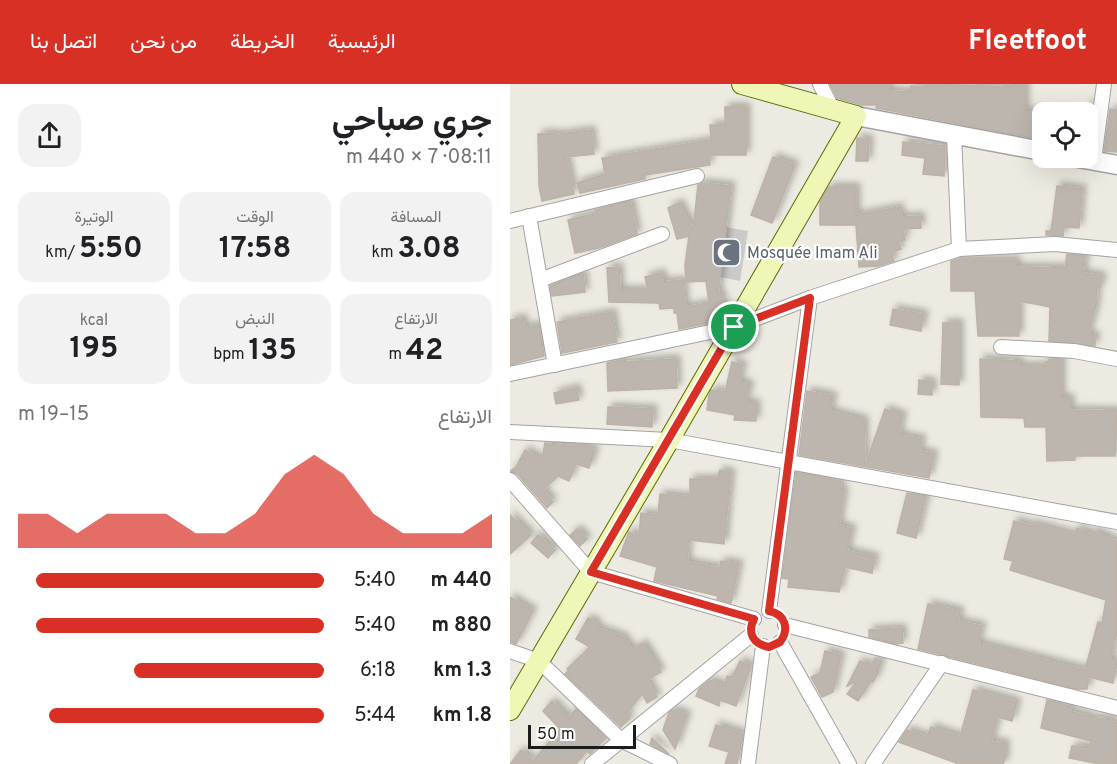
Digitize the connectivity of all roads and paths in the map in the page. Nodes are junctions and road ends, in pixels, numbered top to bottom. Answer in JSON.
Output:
{"nodes":[{"id":1,"x":742,"y":84,"type":"edge"},
{"id":2,"x":820,"y":84,"type":"edge"},
{"id":3,"x":1104,"y":84,"type":"edge"},
{"id":4,"x":1098,"y":109,"type":"edge"},
{"id":5,"x":833,"y":110,"type":"junction"},
{"id":6,"x":856,"y":116,"type":"junction"},
{"id":7,"x":954,"y":135,"type":"junction"},
{"id":8,"x":1032,"y":149,"type":"edge"},
{"id":9,"x":1098,"y":161,"type":"edge"},
{"id":10,"x":1117,"y":165,"type":"edge"},
{"id":11,"x":697,"y":176,"type":"dead end"},
{"id":12,"x":529,"y":216,"type":"junction"},
{"id":13,"x":510,"y":221,"type":"edge"},
{"id":14,"x":662,"y":234,"type":"dead end"},
{"id":15,"x":959,"y":249,"type":"junction"},
{"id":16,"x":1117,"y":250,"type":"edge"},
{"id":17,"x":540,"y":280,"type":"junction"},
{"id":18,"x":810,"y":298,"type":"junction"},
{"id":19,"x":734,"y":327,"type":"junction"},
{"id":20,"x":1001,"y":347,"type":"dead end"},
{"id":21,"x":1117,"y":359,"type":"edge"},
{"id":22,"x":555,"y":364,"type":"junction"},
{"id":23,"x":510,"y":374,"type":"edge"},
{"id":24,"x":510,"y":432,"type":"edge"},
{"id":25,"x":669,"y":440,"type":"junction"},
{"id":26,"x":788,"y":462,"type":"junction"},
{"id":27,"x":510,"y":480,"type":"edge"},
{"id":28,"x":1117,"y":522,"type":"edge"},
{"id":29,"x":591,"y":572,"type":"junction"},
{"id":30,"x":769,"y":611,"type":"junction"},
{"id":31,"x":754,"y":619,"type":"junction"},
{"id":32,"x":785,"y":625,"type":"junction"},
{"id":33,"x":751,"y":635,"type":"junction"},
{"id":34,"x":780,"y":642,"type":"junction"},
{"id":35,"x":763,"y":646,"type":"junction"},
{"id":36,"x":510,"y":651,"type":"edge"},
{"id":37,"x":539,"y":661,"type":"junction"},
{"id":38,"x":942,"y":663,"type":"junction"},
{"id":39,"x":1117,"y":708,"type":"edge"},
{"id":40,"x":510,"y":710,"type":"edge"},
{"id":41,"x":621,"y":740,"type":"junction"},
{"id":42,"x":592,"y":764,"type":"edge"},
{"id":43,"x":670,"y":764,"type":"edge"},
{"id":44,"x":748,"y":764,"type":"edge"},
{"id":45,"x":849,"y":764,"type":"edge"},
{"id":46,"x":873,"y":764,"type":"edge"}],
"edges":[{"from":1,"to":5,"type":"main road"},
{"from":2,"to":5,"type":"street"},
{"from":3,"to":4,"type":"street"},
{"from":5,"to":6,"type":"main road"},
{"from":6,"to":7,"type":"street"},
{"from":6,"to":19,"type":"main road"},
{"from":7,"to":8,"type":"street"},
{"from":7,"to":15,"type":"street"},
{"from":9,"to":10,"type":"street"},
{"from":11,"to":12,"type":"street"},
{"from":12,"to":13,"type":"street"},
{"from":12,"to":17,"type":"street"},
{"from":14,"to":17,"type":"street"},
{"from":15,"to":16,"type":"street"},
{"from":15,"to":18,"type":"street"},
{"from":17,"to":22,"type":"street"},
{"from":18,"to":19,"type":"street"},
{"from":18,"to":26,"type":"street"},
{"from":19,"to":22,"type":"street"},
{"from":19,"to":25,"type":"main road"},
{"from":20,"to":21,"type":"street"},
{"from":22,"to":23,"type":"street"},
{"from":24,"to":25,"type":"street"},
{"from":25,"to":26,"type":"street"},
{"from":25,"to":29,"type":"main road"},
{"from":26,"to":28,"type":"street"},
{"from":26,"to":30,"type":"street"},
{"from":27,"to":29,"type":"street"},
{"from":29,"to":31,"type":"street"},
{"from":29,"to":37,"type":"main road"},
{"from":30,"to":31,"type":"street"},
{"from":30,"to":32,"type":"street"},
{"from":31,"to":33,"type":"street"},
{"from":32,"to":34,"type":"street"},
{"from":32,"to":38,"type":"street"},
{"from":33,"to":35,"type":"street"},
{"from":33,"to":41,"type":"street"},
{"from":34,"to":35,"type":"street"},
{"from":34,"to":45,"type":"street"},
{"from":35,"to":44,"type":"street"},
{"from":36,"to":37,"type":"street"},
{"from":37,"to":40,"type":"main road"},
{"from":37,"to":41,"type":"street"},
{"from":38,"to":39,"type":"street"},
{"from":38,"to":46,"type":"street"},
{"from":41,"to":42,"type":"street"},
{"from":41,"to":43,"type":"street"}]}
